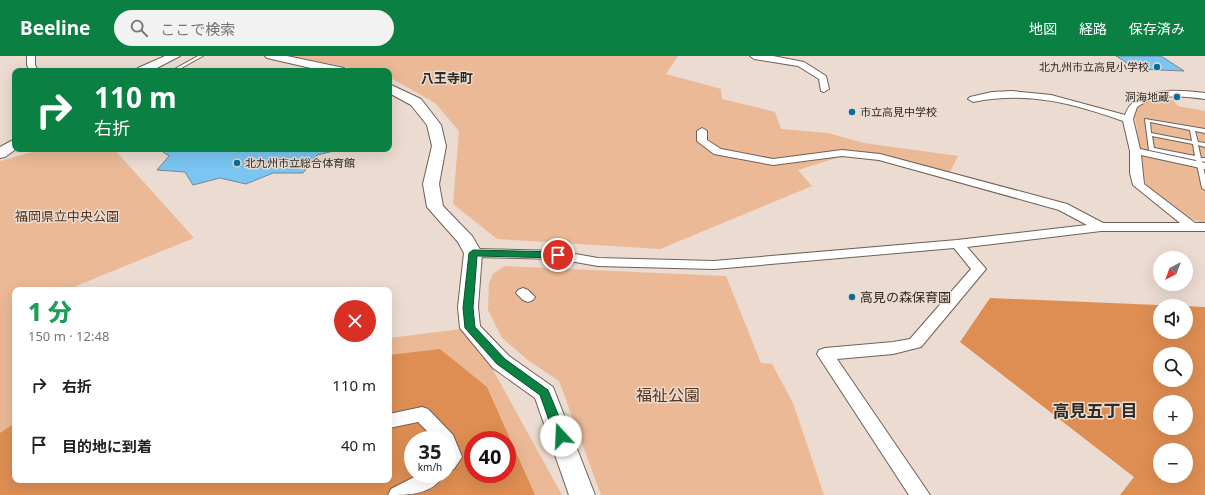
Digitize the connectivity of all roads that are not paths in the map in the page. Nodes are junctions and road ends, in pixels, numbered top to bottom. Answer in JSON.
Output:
{"nodes":[{"id":1,"x":31,"y":56,"type":"edge"},
{"id":2,"x":174,"y":56,"type":"edge"},
{"id":3,"x":201,"y":56,"type":"edge"},
{"id":4,"x":271,"y":56,"type":"edge"},
{"id":5,"x":754,"y":56,"type":"edge"},
{"id":6,"x":32,"y":68,"type":"edge"},
{"id":7,"x":148,"y":68,"type":"edge"},
{"id":8,"x":179,"y":68,"type":"edge"},
{"id":9,"x":326,"y":68,"type":"edge"},
{"id":10,"x":824,"y":89,"type":"dead end"},
{"id":11,"x":392,"y":90,"type":"edge"},
{"id":12,"x":1205,"y":96,"type":"edge"},
{"id":13,"x":973,"y":99,"type":"dead end"},
{"id":14,"x":1128,"y":119,"type":"junction"},
{"id":15,"x":1192,"y":128,"type":"junction"},
{"id":16,"x":1205,"y":130,"type":"edge"},
{"id":17,"x":702,"y":131,"type":"dead end"},
{"id":18,"x":1150,"y":134,"type":"junction"},
{"id":19,"x":1196,"y":143,"type":"junction"},
{"id":20,"x":12,"y":145,"type":"edge"},
{"id":21,"x":1205,"y":145,"type":"edge"},
{"id":22,"x":1135,"y":151,"type":"junction"},
{"id":23,"x":0,"y":154,"type":"edge"},
{"id":24,"x":1203,"y":162,"type":"edge"},
{"id":25,"x":1205,"y":188,"type":"edge"},
{"id":26,"x":1191,"y":226,"type":"junction"},
{"id":27,"x":1101,"y":227,"type":"junction"},
{"id":28,"x":1205,"y":227,"type":"edge"},
{"id":29,"x":957,"y":244,"type":"junction"},
{"id":30,"x":473,"y":253,"type":"junction"},
{"id":31,"x":392,"y":420,"type":"edge"},
{"id":32,"x":438,"y":431,"type":"edge"},
{"id":33,"x":421,"y":483,"type":"edge"},
{"id":34,"x":398,"y":495,"type":"edge"},
{"id":35,"x":582,"y":495,"type":"edge"},
{"id":36,"x":920,"y":495,"type":"edge"}],
"edges":[{"from":1,"to":6,"type":"street"},
{"from":2,"to":7,"type":"street"},
{"from":3,"to":8,"type":"lane"},
{"from":4,"to":9,"type":"street"},
{"from":5,"to":10,"type":"street"},
{"from":11,"to":30,"type":"street"},
{"from":12,"to":14,"type":"street"},
{"from":13,"to":14,"type":"street"},
{"from":14,"to":22,"type":"street"},
{"from":15,"to":16,"type":"lane"},
{"from":15,"to":18,"type":"lane"},
{"from":15,"to":19,"type":"lane"},
{"from":17,"to":27,"type":"street"},
{"from":18,"to":19,"type":"lane"},
{"from":18,"to":24,"type":"lane"},
{"from":19,"to":21,"type":"lane"},
{"from":19,"to":24,"type":"lane"},
{"from":20,"to":23,"type":"street"},
{"from":22,"to":24,"type":"street"},
{"from":22,"to":26,"type":"street"},
{"from":24,"to":25,"type":"lane"},
{"from":26,"to":27,"type":"street"},
{"from":26,"to":28,"type":"street"},
{"from":27,"to":29,"type":"street"},
{"from":29,"to":30,"type":"street"},
{"from":29,"to":36,"type":"street"},
{"from":30,"to":35,"type":"street"},
{"from":31,"to":32,"type":"street"},
{"from":33,"to":34,"type":"street"}]}
